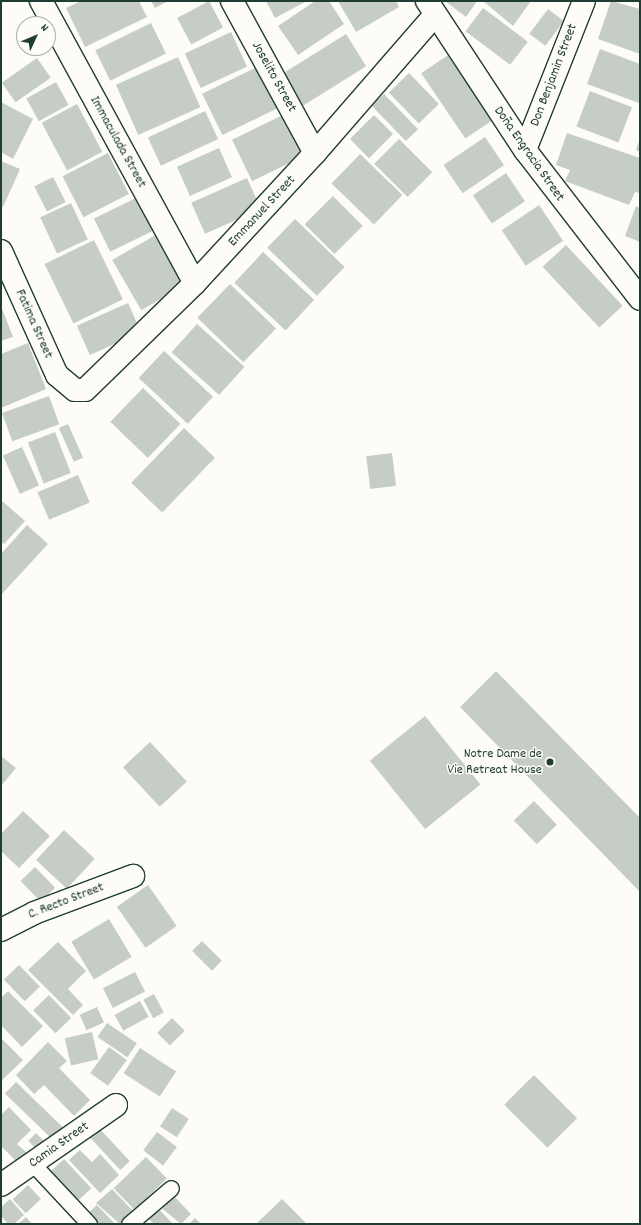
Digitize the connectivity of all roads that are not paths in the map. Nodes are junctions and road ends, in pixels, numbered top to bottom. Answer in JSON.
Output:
{"nodes":[{"id":1,"x":41,"y":1,"type":"edge"},
{"id":2,"x":232,"y":1,"type":"edge"},
{"id":3,"x":584,"y":1,"type":"edge"},
{"id":4,"x":431,"y":8,"type":"edge"},
{"id":5,"x":525,"y":150,"type":"junction"},
{"id":6,"x":315,"y":153,"type":"junction"},
{"id":7,"x":1,"y":251,"type":"edge"},
{"id":8,"x":195,"y":283,"type":"junction"},
{"id":9,"x":640,"y":299,"type":"edge"},
{"id":10,"x":75,"y":390,"type":"joint"},
{"id":11,"x":133,"y":876,"type":"dead end"},
{"id":12,"x":5,"y":920,"type":"edge"},
{"id":13,"x":116,"y":1104,"type":"dead end"},
{"id":14,"x":33,"y":1164,"type":"junction"},
{"id":15,"x":1,"y":1185,"type":"edge"},
{"id":16,"x":171,"y":1188,"type":"dead end"},
{"id":17,"x":89,"y":1224,"type":"edge"},
{"id":18,"x":129,"y":1224,"type":"edge"}],
"edges":[{"from":1,"to":8,"type":"street","name":"Immaculada Street"},
{"from":2,"to":6,"type":"street","name":"Joselito Street"},
{"from":3,"to":5,"type":"street","name":"Don Benjamin Street"},
{"from":4,"to":5,"type":"street","name":"Doña Engracia Street"},
{"from":4,"to":6,"type":"street","name":"Emmanuel Street"},
{"from":5,"to":9,"type":"street","name":"Doña Engracia Street"},
{"from":6,"to":8,"type":"street","name":"Emmanuel Street"},
{"from":7,"to":10,"type":"street","name":"Fatima Street"},
{"from":8,"to":10,"type":"street","name":"Emmanuel Street"},
{"from":11,"to":12,"type":"street","name":"C. Recto Street"},
{"from":13,"to":14,"type":"street","name":"Camia Street"},
{"from":14,"to":15,"type":"street","name":"Camia Street"},
{"from":14,"to":17,"type":"lane"},
{"from":16,"to":18,"type":"lane"}]}
